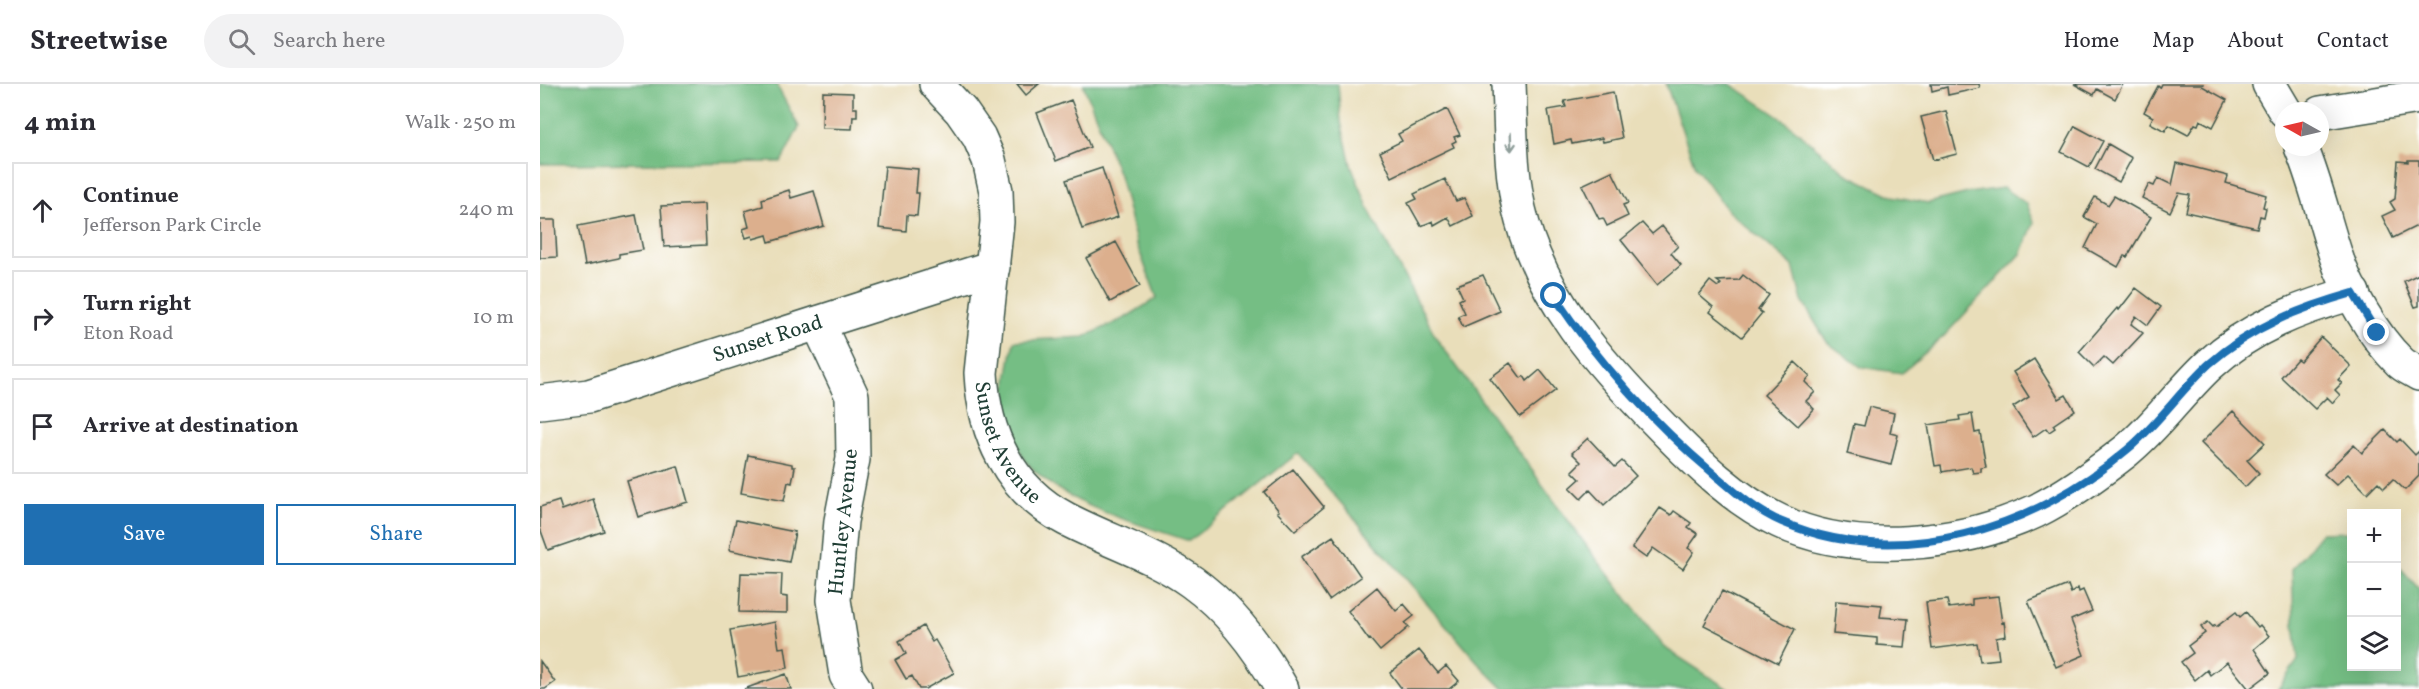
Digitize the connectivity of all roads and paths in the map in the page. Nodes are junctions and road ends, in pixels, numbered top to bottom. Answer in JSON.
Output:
{"nodes":[{"id":1,"x":936,"y":84,"type":"edge"},
{"id":2,"x":1509,"y":84,"type":"edge"},
{"id":3,"x":2270,"y":84,"type":"edge"},
{"id":4,"x":2419,"y":98,"type":"edge"},
{"id":5,"x":2280,"y":102,"type":"edge"},
{"id":6,"x":2329,"y":112,"type":"edge"},
{"id":7,"x":2305,"y":156,"type":"edge"},
{"id":8,"x":993,"y":267,"type":"junction"},
{"id":9,"x":2353,"y":293,"type":"junction"},
{"id":10,"x":818,"y":323,"type":"junction"},
{"id":11,"x":2419,"y":374,"type":"edge"},
{"id":12,"x":540,"y":402,"type":"edge"},
{"id":13,"x":855,"y":689,"type":"edge"},
{"id":14,"x":1282,"y":689,"type":"edge"}],
"edges":[{"from":1,"to":8,"type":"street","name":"Sunset Avenue"},
{"from":2,"to":9,"type":"street","one_way":true},
{"from":3,"to":5,"type":"street"},
{"from":4,"to":6,"type":"street"},
{"from":7,"to":9,"type":"street"},
{"from":8,"to":10,"type":"street","name":"Sunset Road"},
{"from":8,"to":14,"type":"street","name":"Sunset Avenue"},
{"from":9,"to":11,"type":"street"},
{"from":10,"to":12,"type":"street","name":"Sunset Road"},
{"from":10,"to":13,"type":"street","name":"Huntley Avenue"}]}
